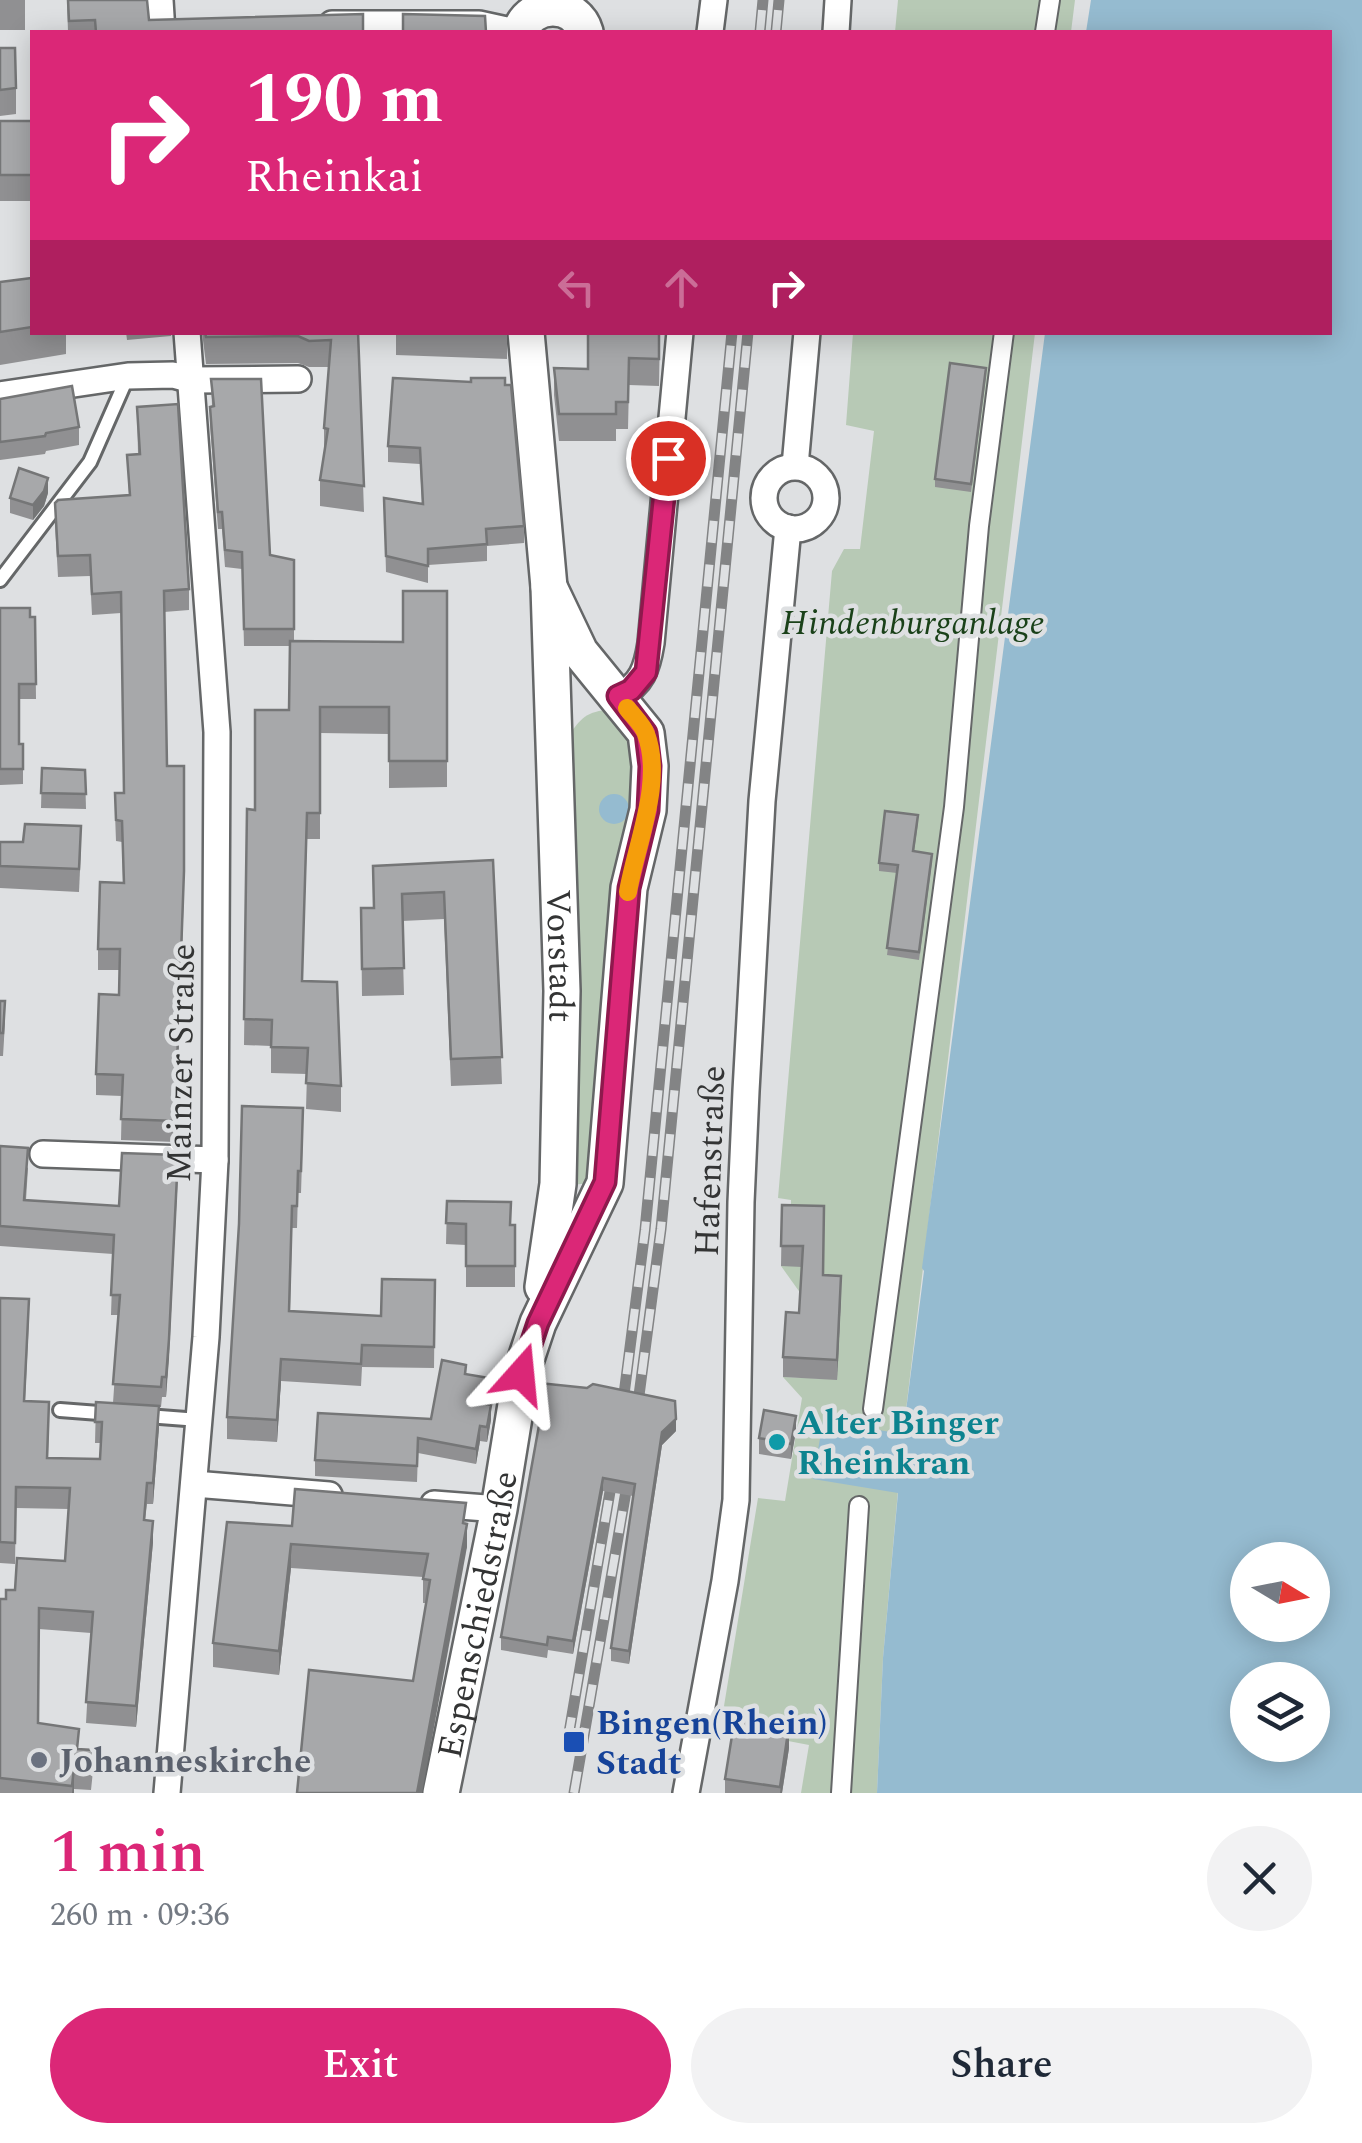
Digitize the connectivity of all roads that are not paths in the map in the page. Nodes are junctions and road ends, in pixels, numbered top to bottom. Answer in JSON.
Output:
{"nodes":[{"id":1,"x":714,"y":0,"type":"edge"},
{"id":2,"x":838,"y":0,"type":"edge"},
{"id":3,"x":1050,"y":0,"type":"edge"},
{"id":4,"x":558,"y":2,"type":"edge"},
{"id":5,"x":300,"y":24,"type":"edge"},
{"id":6,"x":508,"y":30,"type":"edge"},
{"id":7,"x":519,"y":30,"type":"edge"},
{"id":8,"x":583,"y":30,"type":"edge"},
{"id":9,"x":710,"y":30,"type":"edge"},
{"id":10,"x":836,"y":30,"type":"edge"},
{"id":11,"x":1045,"y":30,"type":"edge"},
{"id":12,"x":187,"y":335,"type":"edge"},
{"id":13,"x":526,"y":335,"type":"edge"},
{"id":14,"x":680,"y":335,"type":"edge"},
{"id":15,"x":807,"y":335,"type":"edge"},
{"id":16,"x":1004,"y":335,"type":"edge"},
{"id":17,"x":128,"y":376,"type":"junction"},
{"id":18,"x":298,"y":379,"type":"dead end"},
{"id":19,"x":192,"y":380,"type":"junction"},
{"id":20,"x":0,"y":395,"type":"edge"},
{"id":21,"x":794,"y":466,"type":"junction"},
{"id":22,"x":788,"y":528,"type":"junction"},
{"id":23,"x":0,"y":580,"type":"edge"},
{"id":24,"x":549,"y":587,"type":"junction"},
{"id":25,"x":618,"y":696,"type":"junction"},
{"id":26,"x":553,"y":737,"type":"junction"},
{"id":27,"x":43,"y":1154,"type":"dead end"},
{"id":28,"x":215,"y":1160,"type":"junction"},
{"id":29,"x":605,"y":1182,"type":"junction"},
{"id":30,"x":558,"y":1184,"type":"junction"},
{"id":31,"x":538,"y":1323,"type":"junction"},
{"id":32,"x":521,"y":1374,"type":"joint"},
{"id":33,"x":873,"y":1409,"type":"dead end"},
{"id":34,"x":60,"y":1410,"type":"dead end"},
{"id":35,"x":120,"y":1414,"type":"edge"},
{"id":36,"x":140,"y":1416,"type":"edge"},
{"id":37,"x":199,"y":1420,"type":"junction"},
{"id":38,"x":194,"y":1484,"type":"junction"},
{"id":39,"x":347,"y":1497,"type":"edge"},
{"id":40,"x":404,"y":1501,"type":"edge"},
{"id":41,"x":859,"y":1506,"type":"dead end"},
{"id":42,"x":499,"y":1509,"type":"junction"},
{"id":43,"x":167,"y":1793,"type":"edge"},
{"id":44,"x":441,"y":1793,"type":"edge"},
{"id":45,"x":686,"y":1793,"type":"edge"},
{"id":46,"x":841,"y":1793,"type":"edge"}],
"edges":[{"from":1,"to":9,"type":"street"},
{"from":2,"to":10,"type":"street"},
{"from":3,"to":11,"type":"street"},
{"from":4,"to":7,"type":"main road"},
{"from":4,"to":8,"type":"main road"},
{"from":5,"to":6,"type":"street"},
{"from":12,"to":19,"type":"street","name":"Mainzer Straße"},
{"from":13,"to":24,"type":"main road","name":"Vorstadt"},
{"from":14,"to":25,"type":"street"},
{"from":15,"to":21,"type":"street"},
{"from":16,"to":33,"type":"street"},
{"from":17,"to":19,"type":"street"},
{"from":17,"to":20,"type":"street"},
{"from":17,"to":23,"type":"lane"},
{"from":18,"to":19,"type":"street"},
{"from":19,"to":28,"type":"street","name":"Mainzer Straße"},
{"from":21,"to":22,"type":"street"},
{"from":21,"to":22,"type":"street"},
{"from":22,"to":45,"type":"street","name":"Hafenstraße"},
{"from":24,"to":25,"type":"main road","name":"Vorstadt"},
{"from":24,"to":26,"type":"main road","name":"Vorstadt"},
{"from":25,"to":26,"type":"main road"},
{"from":25,"to":29,"type":"main road","name":"Vorstadt"},
{"from":26,"to":30,"type":"main road","name":"Vorstadt"},
{"from":27,"to":28,"type":"street"},
{"from":28,"to":37,"type":"street","name":"Mainzer Straße"},
{"from":29,"to":30,"type":"main road"},
{"from":29,"to":31,"type":"main road","name":"Vorstadt"},
{"from":30,"to":31,"type":"main road","name":"Vorstadt"},
{"from":31,"to":32,"type":"main road","name":"Vorstadt"},
{"from":32,"to":42,"type":"main road","name":"Espenschiedstraße"},
{"from":34,"to":35,"type":"lane"},
{"from":36,"to":37,"type":"lane"},
{"from":37,"to":38,"type":"street","name":"Mainzer Straße"},
{"from":38,"to":39,"type":"street"},
{"from":38,"to":43,"type":"street","name":"Mainzer Straße"},
{"from":40,"to":42,"type":"street"},
{"from":41,"to":46,"type":"street"},
{"from":42,"to":44,"type":"main road","name":"Espenschiedstraße"}]}
